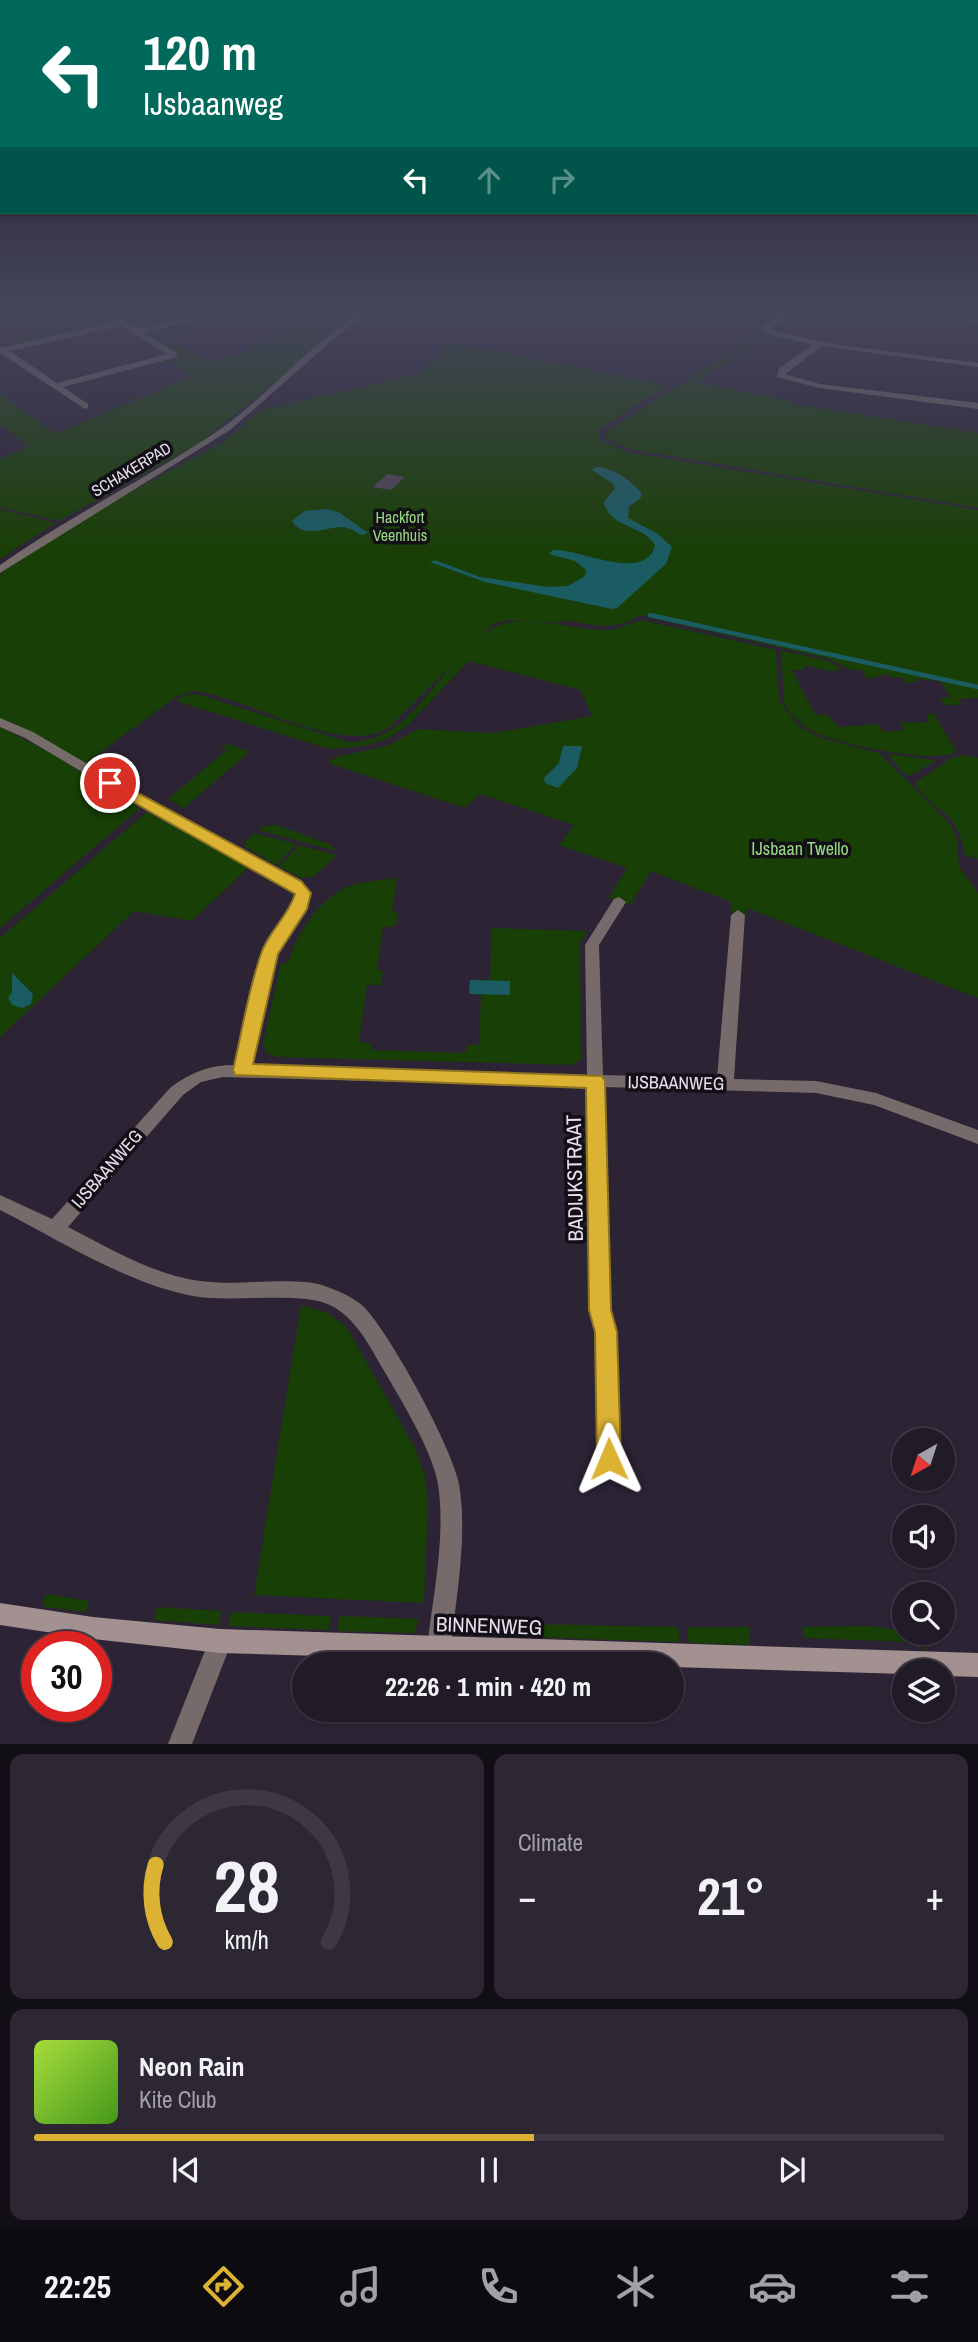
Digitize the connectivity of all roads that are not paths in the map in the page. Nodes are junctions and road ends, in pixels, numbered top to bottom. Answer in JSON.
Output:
{"nodes":[{"id":1,"x":65,"y":391,"type":"edge"},
{"id":2,"x":271,"y":391,"type":"edge"},
{"id":3,"x":862,"y":391,"type":"edge"},
{"id":4,"x":85,"y":405,"type":"dead end"},
{"id":5,"x":978,"y":406,"type":"edge"},
{"id":6,"x":0,"y":570,"type":"edge"},
{"id":7,"x":0,"y":723,"type":"edge"},
{"id":8,"x":619,"y":902,"type":"dead end"},
{"id":9,"x":738,"y":915,"type":"dead end"},
{"id":10,"x":242,"y":1070,"type":"junction"},
{"id":11,"x":596,"y":1081,"type":"junction"},
{"id":12,"x":725,"y":1084,"type":"junction"},
{"id":13,"x":978,"y":1137,"type":"edge"},
{"id":14,"x":0,"y":1202,"type":"edge"},
{"id":15,"x":55,"y":1229,"type":"junction"},
{"id":16,"x":609,"y":1459,"type":"dead end"},
{"id":17,"x":0,"y":1614,"type":"edge"},
{"id":18,"x":220,"y":1641,"type":"junction"},
{"id":19,"x":439,"y":1648,"type":"junction"},
{"id":20,"x":978,"y":1665,"type":"edge"},
{"id":21,"x":180,"y":1744,"type":"edge"}],
"edges":[{"from":1,"to":4,"type":"street"},
{"from":2,"to":6,"type":"street","name":"SCHAKERPAD"},
{"from":3,"to":5,"type":"street"},
{"from":7,"to":10,"type":"street"},
{"from":8,"to":11,"type":"street","name":"BADIJKSTRAAT"},
{"from":9,"to":12,"type":"street"},
{"from":10,"to":11,"type":"street","name":"IJSBAANWEG"},
{"from":10,"to":15,"type":"street","name":"IJSBAANWEG"},
{"from":11,"to":12,"type":"street","name":"IJSBAANWEG"},
{"from":11,"to":16,"type":"street","name":"BADIJKSTRAAT"},
{"from":12,"to":13,"type":"street","name":"IJSBAANWEG"},
{"from":14,"to":15,"type":"street"},
{"from":15,"to":19,"type":"street"},
{"from":17,"to":18,"type":"street","name":"BINNENWEG"},
{"from":18,"to":19,"type":"street","name":"BINNENWEG"},
{"from":18,"to":21,"type":"street"},
{"from":19,"to":20,"type":"street","name":"BINNENWEG"}]}
